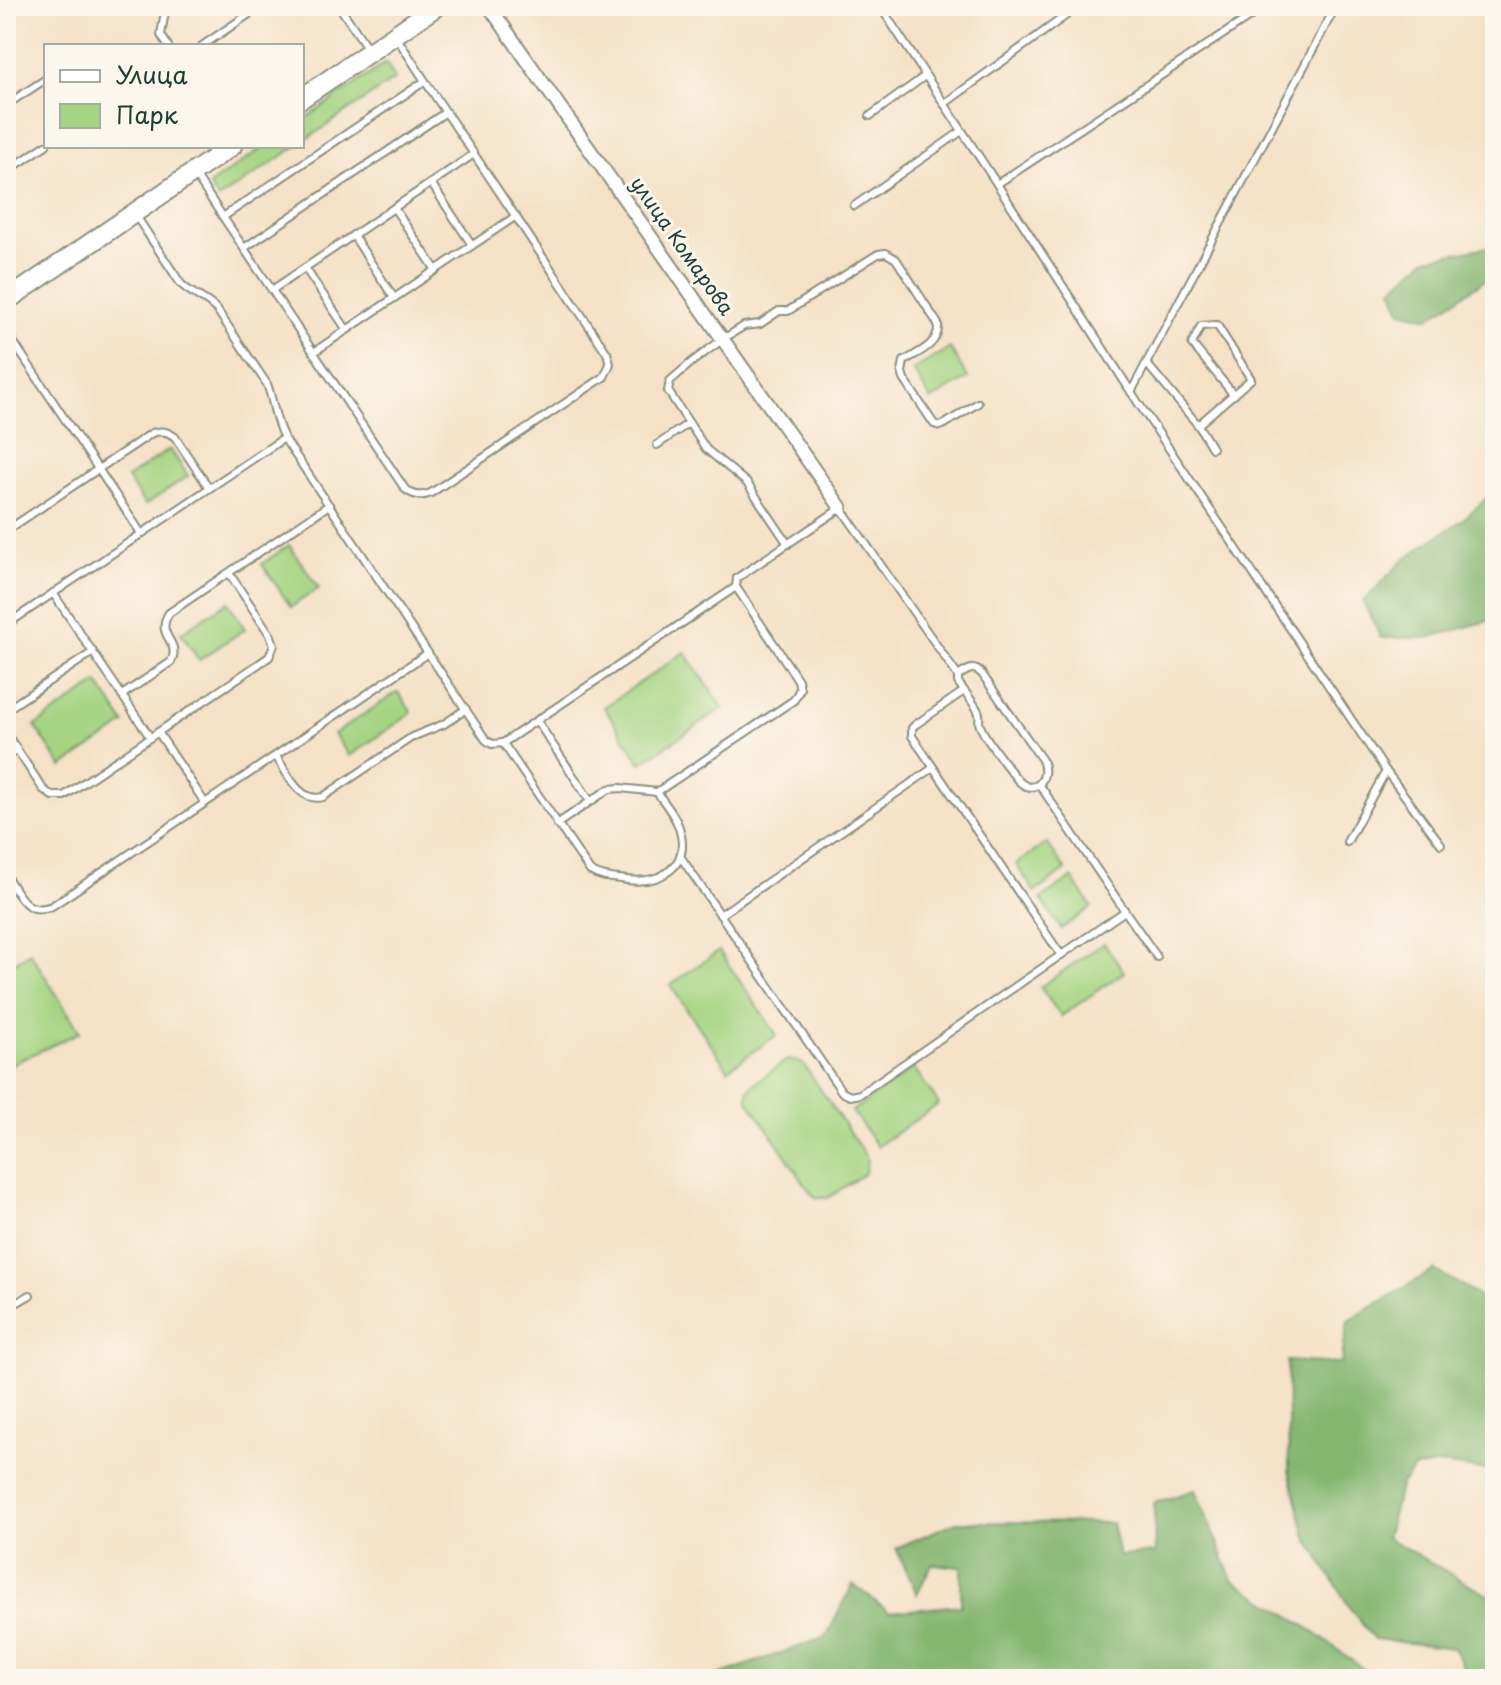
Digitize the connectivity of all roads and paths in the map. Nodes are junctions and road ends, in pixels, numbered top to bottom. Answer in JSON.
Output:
{"nodes":[{"id":1,"x":166,"y":6,"type":"edge"},
{"id":2,"x":253,"y":6,"type":"edge"},
{"id":3,"x":339,"y":6,"type":"edge"},
{"id":4,"x":437,"y":6,"type":"edge"},
{"id":5,"x":489,"y":6,"type":"edge"},
{"id":6,"x":880,"y":6,"type":"edge"},
{"id":7,"x":1079,"y":6,"type":"edge"},
{"id":8,"x":1266,"y":6,"type":"edge"},
{"id":9,"x":1336,"y":6,"type":"edge"},
{"id":10,"x":395,"y":36,"type":"junction"},
{"id":11,"x":167,"y":44,"type":"edge"},
{"id":12,"x":205,"y":44,"type":"edge"},
{"id":13,"x":370,"y":51,"type":"junction"},
{"id":14,"x":925,"y":76,"type":"junction"},
{"id":15,"x":44,"y":80,"type":"edge"},
{"id":16,"x":425,"y":81,"type":"junction"},
{"id":17,"x":304,"y":97,"type":"edge"},
{"id":18,"x":944,"y":104,"type":"junction"},
{"id":19,"x":6,"y":105,"type":"edge"},
{"id":20,"x":446,"y":112,"type":"junction"},
{"id":21,"x":870,"y":116,"type":"dead end"},
{"id":22,"x":962,"y":131,"type":"junction"},
{"id":23,"x":44,"y":146,"type":"edge"},
{"id":24,"x":229,"y":148,"type":"edge"},
{"id":25,"x":474,"y":154,"type":"junction"},
{"id":26,"x":6,"y":172,"type":"edge"},
{"id":27,"x":193,"y":172,"type":"junction"},
{"id":28,"x":431,"y":183,"type":"junction"},
{"id":29,"x":997,"y":184,"type":"junction"},
{"id":30,"x":854,"y":206,"type":"dead end"},
{"id":31,"x":394,"y":208,"type":"junction"},
{"id":32,"x":134,"y":213,"type":"junction"},
{"id":33,"x":516,"y":216,"type":"junction"},
{"id":34,"x":223,"y":217,"type":"junction"},
{"id":35,"x":353,"y":235,"type":"junction"},
{"id":36,"x":472,"y":245,"type":"junction"},
{"id":37,"x":244,"y":248,"type":"junction"},
{"id":38,"x":305,"y":268,"type":"junction"},
{"id":39,"x":436,"y":270,"type":"junction"},
{"id":40,"x":272,"y":290,"type":"junction"},
{"id":41,"x":394,"y":298,"type":"junction"},
{"id":42,"x":6,"y":301,"type":"edge"},
{"id":43,"x":347,"y":330,"type":"junction"},
{"id":44,"x":6,"y":331,"type":"edge"},
{"id":45,"x":723,"y":339,"type":"junction"},
{"id":46,"x":314,"y":352,"type":"junction"},
{"id":47,"x":1147,"y":364,"type":"junction"},
{"id":48,"x":1131,"y":392,"type":"junction"},
{"id":49,"x":1234,"y":395,"type":"junction"},
{"id":50,"x":978,"y":403,"type":"dead end"},
{"id":51,"x":689,"y":423,"type":"junction"},
{"id":52,"x":1198,"y":425,"type":"junction"},
{"id":53,"x":284,"y":438,"type":"junction"},
{"id":54,"x":657,"y":445,"type":"dead end"},
{"id":55,"x":1212,"y":448,"type":"dead end"},
{"id":56,"x":98,"y":469,"type":"junction"},
{"id":57,"x":209,"y":488,"type":"junction"},
{"id":58,"x":329,"y":505,"type":"junction"},
{"id":59,"x":841,"y":508,"type":"junction"},
{"id":60,"x":6,"y":531,"type":"edge"},
{"id":61,"x":141,"y":533,"type":"junction"},
{"id":62,"x":788,"y":544,"type":"junction"},
{"id":63,"x":229,"y":573,"type":"junction"},
{"id":64,"x":736,"y":587,"type":"junction"},
{"id":65,"x":53,"y":593,"type":"junction"},
{"id":66,"x":6,"y":625,"type":"edge"},
{"id":67,"x":93,"y":652,"type":"junction"},
{"id":68,"x":428,"y":653,"type":"junction"},
{"id":69,"x":958,"y":676,"type":"junction"},
{"id":70,"x":964,"y":691,"type":"junction"},
{"id":71,"x":122,"y":695,"type":"junction"},
{"id":72,"x":466,"y":709,"type":"junction"},
{"id":73,"x":6,"y":710,"type":"edge"},
{"id":74,"x":537,"y":721,"type":"junction"},
{"id":75,"x":158,"y":732,"type":"junction"},
{"id":76,"x":6,"y":733,"type":"edge"},
{"id":77,"x":150,"y":737,"type":"junction"},
{"id":78,"x":503,"y":743,"type":"junction"},
{"id":79,"x":17,"y":750,"type":"junction"},
{"id":80,"x":276,"y":756,"type":"junction"},
{"id":81,"x":6,"y":757,"type":"edge"},
{"id":82,"x":933,"y":768,"type":"junction"},
{"id":83,"x":1386,"y":771,"type":"junction"},
{"id":84,"x":1039,"y":784,"type":"junction"},
{"id":85,"x":657,"y":792,"type":"junction"},
{"id":86,"x":590,"y":801,"type":"junction"},
{"id":87,"x":205,"y":803,"type":"junction"},
{"id":88,"x":557,"y":824,"type":"junction"},
{"id":89,"x":1347,"y":842,"type":"dead end"},
{"id":90,"x":1441,"y":844,"type":"dead end"},
{"id":91,"x":680,"y":856,"type":"junction"},
{"id":92,"x":6,"y":876,"type":"edge"},
{"id":93,"x":1125,"y":911,"type":"junction"},
{"id":94,"x":720,"y":915,"type":"junction"},
{"id":95,"x":1061,"y":955,"type":"junction"},
{"id":96,"x":1157,"y":957,"type":"dead end"},
{"id":97,"x":30,"y":1295,"type":"dead end"},
{"id":98,"x":6,"y":1309,"type":"edge"}],
"edges":[{"from":1,"to":11,"type":"lane"},
{"from":2,"to":12,"type":"lane"},
{"from":3,"to":13,"type":"lane"},
{"from":4,"to":10,"type":"street"},
{"from":5,"to":45,"type":"street","name":"улица Комарова"},
{"from":6,"to":14,"type":"lane"},
{"from":7,"to":18,"type":"lane"},
{"from":8,"to":29,"type":"lane"},
{"from":9,"to":47,"type":"lane"},
{"from":10,"to":13,"type":"street"},
{"from":10,"to":16,"type":"lane"},
{"from":13,"to":17,"type":"street"},
{"from":14,"to":18,"type":"lane"},
{"from":14,"to":21,"type":"lane"},
{"from":15,"to":19,"type":"lane"},
{"from":16,"to":20,"type":"lane"},
{"from":16,"to":34,"type":"lane"},
{"from":18,"to":22,"type":"lane"},
{"from":20,"to":25,"type":"lane"},
{"from":20,"to":37,"type":"lane"},
{"from":22,"to":29,"type":"lane"},
{"from":22,"to":30,"type":"lane"},
{"from":23,"to":26,"type":"lane"},
{"from":24,"to":27,"type":"street"},
{"from":25,"to":28,"type":"lane"},
{"from":25,"to":33,"type":"lane"},
{"from":27,"to":32,"type":"street"},
{"from":27,"to":34,"type":"lane"},
{"from":28,"to":31,"type":"lane"},
{"from":28,"to":36,"type":"lane"},
{"from":29,"to":48,"type":"lane"},
{"from":31,"to":35,"type":"lane"},
{"from":31,"to":39,"type":"lane"},
{"from":32,"to":42,"type":"street"},
{"from":32,"to":53,"type":"lane"},
{"from":33,"to":36,"type":"lane"},
{"from":33,"to":46,"type":"lane"},
{"from":34,"to":37,"type":"lane"},
{"from":35,"to":38,"type":"lane"},
{"from":35,"to":41,"type":"lane"},
{"from":36,"to":39,"type":"lane"},
{"from":37,"to":40,"type":"lane"},
{"from":38,"to":40,"type":"lane"},
{"from":38,"to":43,"type":"lane"},
{"from":39,"to":41,"type":"lane"},
{"from":40,"to":46,"type":"lane"},
{"from":41,"to":43,"type":"lane"},
{"from":43,"to":46,"type":"lane"},
{"from":44,"to":56,"type":"lane"},
{"from":45,"to":50,"type":"lane"},
{"from":45,"to":51,"type":"lane"},
{"from":45,"to":59,"type":"street","name":"улица Комарова"},
{"from":47,"to":48,"type":"lane"},
{"from":47,"to":52,"type":"lane"},
{"from":48,"to":83,"type":"lane"},
{"from":49,"to":49,"type":"lane"},
{"from":49,"to":52,"type":"lane"},
{"from":51,"to":54,"type":"lane"},
{"from":51,"to":62,"type":"lane"},
{"from":52,"to":55,"type":"lane"},
{"from":53,"to":57,"type":"lane"},
{"from":53,"to":58,"type":"lane"},
{"from":56,"to":57,"type":"lane"},
{"from":56,"to":60,"type":"lane"},
{"from":56,"to":61,"type":"lane"},
{"from":57,"to":61,"type":"lane"},
{"from":58,"to":63,"type":"lane"},
{"from":58,"to":68,"type":"lane"},
{"from":59,"to":62,"type":"lane"},
{"from":59,"to":69,"type":"lane"},
{"from":61,"to":65,"type":"lane"},
{"from":62,"to":64,"type":"lane"},
{"from":63,"to":71,"type":"lane"},
{"from":63,"to":75,"type":"lane"},
{"from":64,"to":74,"type":"lane"},
{"from":64,"to":85,"type":"lane"},
{"from":65,"to":66,"type":"lane"},
{"from":65,"to":67,"type":"lane"},
{"from":67,"to":71,"type":"lane"},
{"from":67,"to":73,"type":"lane"},
{"from":68,"to":72,"type":"lane"},
{"from":68,"to":80,"type":"lane"},
{"from":69,"to":70,"type":"lane"},
{"from":69,"to":84,"type":"lane"},
{"from":70,"to":82,"type":"lane"},
{"from":70,"to":84,"type":"lane"},
{"from":71,"to":77,"type":"lane"},
{"from":72,"to":78,"type":"lane"},
{"from":72,"to":80,"type":"lane"},
{"from":74,"to":78,"type":"lane"},
{"from":74,"to":86,"type":"lane"},
{"from":75,"to":77,"type":"lane"},
{"from":75,"to":87,"type":"lane"},
{"from":76,"to":79,"type":"lane"},
{"from":77,"to":79,"type":"lane"},
{"from":78,"to":88,"type":"lane"},
{"from":79,"to":81,"type":"lane"},
{"from":80,"to":87,"type":"lane"},
{"from":82,"to":94,"type":"lane"},
{"from":82,"to":95,"type":"lane"},
{"from":83,"to":89,"type":"lane"},
{"from":83,"to":90,"type":"lane"},
{"from":84,"to":93,"type":"lane"},
{"from":85,"to":86,"type":"lane"},
{"from":85,"to":91,"type":"lane"},
{"from":86,"to":88,"type":"lane"},
{"from":87,"to":92,"type":"lane"},
{"from":88,"to":91,"type":"lane"},
{"from":91,"to":94,"type":"lane"},
{"from":93,"to":95,"type":"lane"},
{"from":93,"to":96,"type":"lane"},
{"from":94,"to":95,"type":"lane"},
{"from":97,"to":98,"type":"lane"}]}
